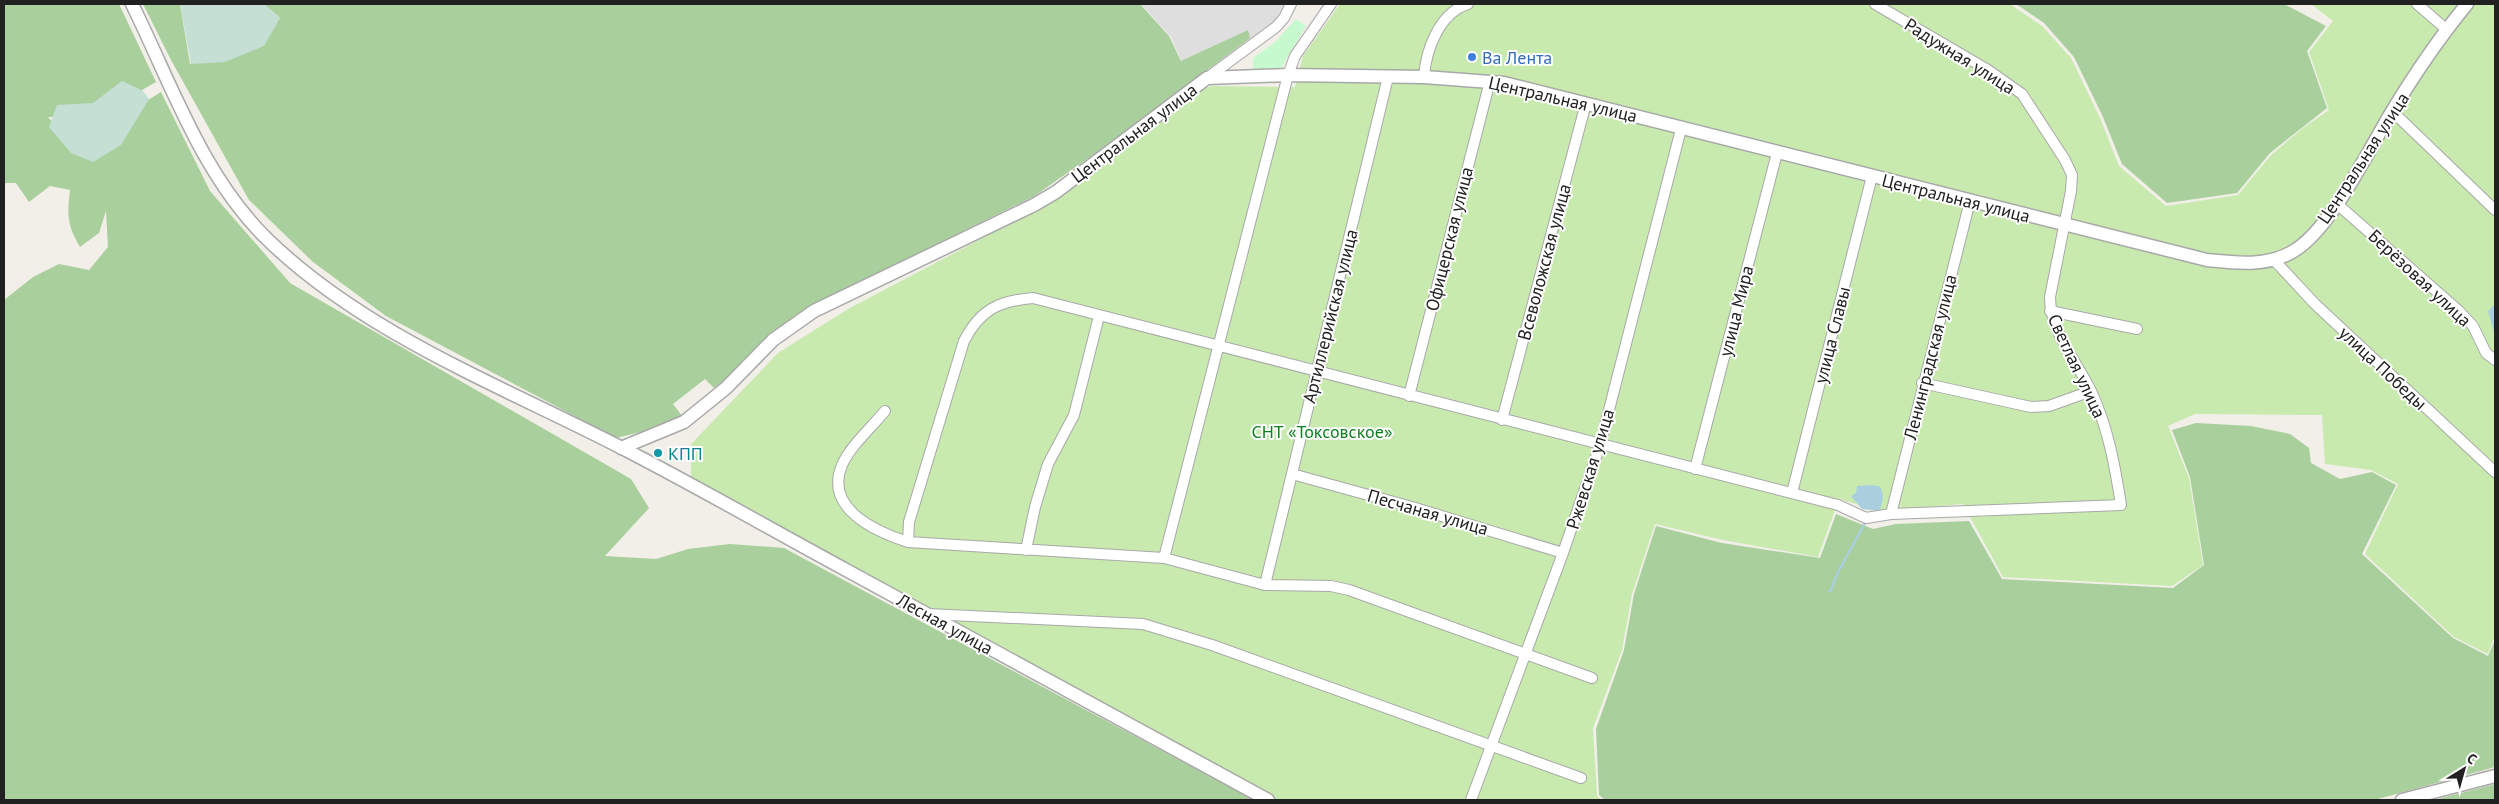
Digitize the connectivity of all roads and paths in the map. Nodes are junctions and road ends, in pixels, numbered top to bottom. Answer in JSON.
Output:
{"nodes":[{"id":1,"x":132,"y":4,"type":"edge"},
{"id":2,"x":1291,"y":4,"type":"edge"},
{"id":3,"x":1331,"y":4,"type":"edge"},
{"id":4,"x":1468,"y":4,"type":"edge"},
{"id":5,"x":1875,"y":4,"type":"edge"},
{"id":6,"x":2417,"y":4,"type":"edge"},
{"id":7,"x":2467,"y":4,"type":"edge"},
{"id":8,"x":2446,"y":29,"type":"junction"},
{"id":9,"x":1288,"y":75,"type":"junction"},
{"id":10,"x":1388,"y":77,"type":"junction"},
{"id":11,"x":1424,"y":77,"type":"junction"},
{"id":12,"x":1207,"y":78,"type":"junction"},
{"id":13,"x":1490,"y":81,"type":"junction"},
{"id":14,"x":1586,"y":104,"type":"junction"},
{"id":15,"x":2392,"y":111,"type":"junction"},
{"id":16,"x":1681,"y":129,"type":"junction"},
{"id":17,"x":1777,"y":153,"type":"junction"},
{"id":18,"x":1872,"y":176,"type":"junction"},
{"id":19,"x":1970,"y":201,"type":"junction"},
{"id":20,"x":2336,"y":203,"type":"junction"},
{"id":21,"x":2495,"y":210,"type":"edge"},
{"id":22,"x":2066,"y":226,"type":"junction"},
{"id":23,"x":2274,"y":260,"type":"junction"},
{"id":24,"x":2050,"y":312,"type":"junction"},
{"id":25,"x":1099,"y":316,"type":"junction"},
{"id":26,"x":2137,"y":328,"type":"dead end"},
{"id":27,"x":1218,"y":347,"type":"junction"},
{"id":28,"x":2495,"y":360,"type":"edge"},
{"id":29,"x":1316,"y":372,"type":"junction"},
{"id":30,"x":1922,"y":383,"type":"junction"},
{"id":31,"x":2091,"y":391,"type":"junction"},
{"id":32,"x":1409,"y":396,"type":"junction"},
{"id":33,"x":885,"y":411,"type":"dead end"},
{"id":34,"x":1502,"y":420,"type":"junction"},
{"id":35,"x":1600,"y":445,"type":"junction"},
{"id":36,"x":621,"y":448,"type":"junction"},
{"id":37,"x":1695,"y":469,"type":"junction"},
{"id":38,"x":2495,"y":472,"type":"edge"},
{"id":39,"x":1292,"y":474,"type":"junction"},
{"id":40,"x":1792,"y":493,"type":"junction"},
{"id":41,"x":1891,"y":514,"type":"junction"},
{"id":42,"x":908,"y":542,"type":"junction"},
{"id":43,"x":1026,"y":550,"type":"junction"},
{"id":44,"x":1564,"y":553,"type":"junction"},
{"id":45,"x":1164,"y":558,"type":"junction"},
{"id":46,"x":1265,"y":585,"type":"junction"},
{"id":47,"x":928,"y":614,"type":"junction"},
{"id":48,"x":1525,"y":654,"type":"junction"},
{"id":49,"x":1592,"y":678,"type":"dead end"},
{"id":50,"x":1492,"y":746,"type":"junction"},
{"id":51,"x":2495,"y":776,"type":"edge"},
{"id":52,"x":1581,"y":778,"type":"dead end"},
{"id":53,"x":1268,"y":800,"type":"edge"},
{"id":54,"x":1471,"y":800,"type":"edge"},
{"id":55,"x":2402,"y":800,"type":"edge"}],
"edges":[{"from":1,"to":36,"type":"street","name":"Лесная улица"},
{"from":2,"to":12,"type":"street"},
{"from":3,"to":9,"type":"street"},
{"from":4,"to":11,"type":"street"},
{"from":5,"to":22,"type":"street","name":"Радужная улица"},
{"from":6,"to":8,"type":"street"},
{"from":7,"to":8,"type":"street","name":"Центральная улица"},
{"from":8,"to":15,"type":"street","name":"Центральная улица"},
{"from":9,"to":10,"type":"street","name":"Центральная улица"},
{"from":9,"to":12,"type":"street","name":"Центральная улица"},
{"from":9,"to":27,"type":"street"},
{"from":10,"to":11,"type":"street","name":"Центральная улица"},
{"from":10,"to":29,"type":"street","name":"Артиллерийская улица"},
{"from":11,"to":13,"type":"street","name":"Центральная улица"},
{"from":12,"to":36,"type":"street","name":"Центральная улица"},
{"from":13,"to":14,"type":"street","name":"Центральная улица"},
{"from":13,"to":32,"type":"street","name":"Офицерская улица"},
{"from":14,"to":16,"type":"street","name":"Центральная улица"},
{"from":14,"to":34,"type":"street","name":"Всеволожская улица"},
{"from":15,"to":20,"type":"street","name":"Центральная улица"},
{"from":15,"to":21,"type":"street"},
{"from":16,"to":17,"type":"street","name":"Центральная улица"},
{"from":16,"to":35,"type":"street","name":"Ржевская улица"},
{"from":17,"to":18,"type":"street","name":"Центральная улица"},
{"from":17,"to":37,"type":"street","name":"улица Мира"},
{"from":18,"to":19,"type":"street","name":"Центральная улица"},
{"from":18,"to":40,"type":"street","name":"улица Славы"},
{"from":19,"to":22,"type":"street","name":"Центральная улица"},
{"from":19,"to":30,"type":"street","name":"Ленинградская улица"},
{"from":20,"to":23,"type":"street","name":"Центральная улица"},
{"from":20,"to":28,"type":"street","name":"Берёзовая улица"},
{"from":22,"to":23,"type":"street","name":"Центральная улица"},
{"from":22,"to":24,"type":"street","name":"Светлая улица"},
{"from":23,"to":38,"type":"street","name":"улица Победы"},
{"from":24,"to":26,"type":"street"},
{"from":24,"to":31,"type":"street","name":"Светлая улица"},
{"from":25,"to":27,"type":"street"},
{"from":25,"to":42,"type":"street"},
{"from":25,"to":43,"type":"street"},
{"from":27,"to":29,"type":"street"},
{"from":27,"to":45,"type":"street"},
{"from":29,"to":32,"type":"street"},
{"from":29,"to":39,"type":"street","name":"Артиллерийская улица"},
{"from":30,"to":31,"type":"street"},
{"from":30,"to":41,"type":"street","name":"Ленинградская улица"},
{"from":31,"to":41,"type":"street","name":"Светлая улица"},
{"from":32,"to":34,"type":"street"},
{"from":33,"to":42,"type":"street"},
{"from":34,"to":35,"type":"street"},
{"from":35,"to":37,"type":"street"},
{"from":35,"to":44,"type":"street","name":"Ржевская улица"},
{"from":36,"to":47,"type":"street","name":"Лесная улица"},
{"from":37,"to":40,"type":"street"},
{"from":39,"to":44,"type":"street","name":"Песчаная улица"},
{"from":39,"to":46,"type":"street","name":"Артиллерийская улица"},
{"from":40,"to":41,"type":"street"},
{"from":42,"to":43,"type":"street"},
{"from":43,"to":45,"type":"street"},
{"from":44,"to":48,"type":"street","name":"Ржевская улица"},
{"from":45,"to":46,"type":"street"},
{"from":46,"to":48,"type":"street"},
{"from":47,"to":50,"type":"street"},
{"from":47,"to":53,"type":"street","name":"Лесная улица"},
{"from":48,"to":49,"type":"street"},
{"from":48,"to":50,"type":"street","name":"Ржевская улица"},
{"from":50,"to":52,"type":"street"},
{"from":50,"to":54,"type":"street","name":"Ржевская улица"},
{"from":51,"to":55,"type":"street"}]}
